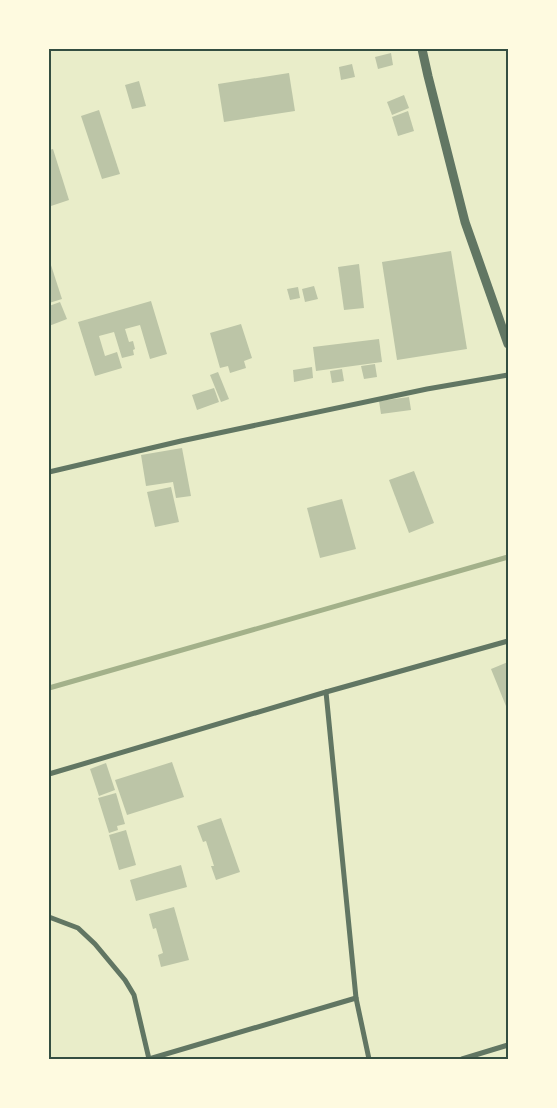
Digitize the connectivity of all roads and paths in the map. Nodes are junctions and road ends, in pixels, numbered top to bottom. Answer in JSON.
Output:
{"nodes":[{"id":1,"x":422,"y":49,"type":"edge"},
{"id":2,"x":508,"y":344,"type":"edge"},
{"id":3,"x":508,"y":375,"type":"edge"},
{"id":4,"x":49,"y":472,"type":"edge"},
{"id":5,"x":508,"y":641,"type":"edge"},
{"id":6,"x":326,"y":692,"type":"junction"},
{"id":7,"x":49,"y":774,"type":"edge"},
{"id":8,"x":49,"y":917,"type":"edge"},
{"id":9,"x":356,"y":998,"type":"junction"},
{"id":10,"x":508,"y":1045,"type":"edge"},
{"id":11,"x":149,"y":1059,"type":"edge"},
{"id":12,"x":369,"y":1059,"type":"edge"},
{"id":13,"x":462,"y":1059,"type":"edge"}],
"edges":[{"from":1,"to":2,"type":"street"},
{"from":3,"to":4,"type":"street"},
{"from":5,"to":6,"type":"street"},
{"from":6,"to":7,"type":"street"},
{"from":6,"to":9,"type":"street"},
{"from":8,"to":11,"type":"street"},
{"from":9,"to":11,"type":"street"},
{"from":9,"to":12,"type":"street"},
{"from":10,"to":13,"type":"street"}]}
